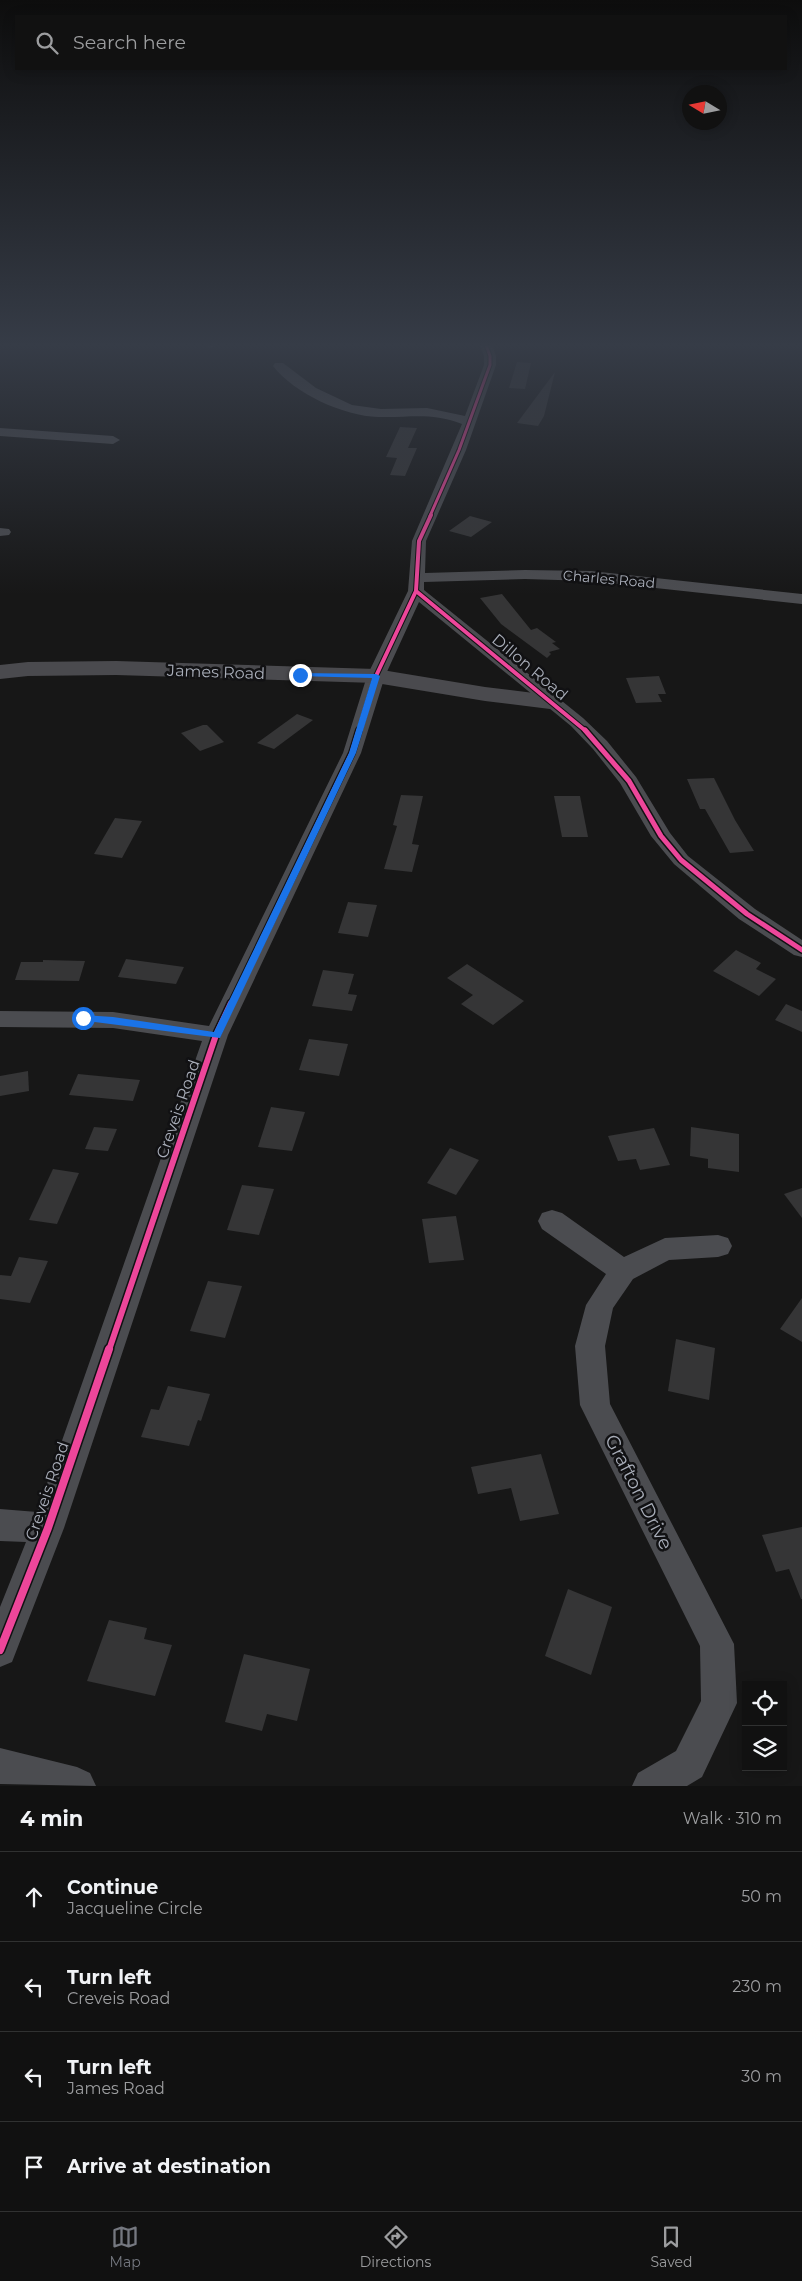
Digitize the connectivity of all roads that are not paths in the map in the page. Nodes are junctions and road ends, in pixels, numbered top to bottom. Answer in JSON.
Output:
{"nodes":[{"id":1,"x":467,"y":428,"type":"edge"},
{"id":2,"x":0,"y":432,"type":"edge"},
{"id":3,"x":112,"y":440,"type":"dead end"},
{"id":4,"x":416,"y":584,"type":"junction"},
{"id":5,"x":802,"y":599,"type":"edge"},
{"id":6,"x":0,"y":672,"type":"edge"},
{"id":7,"x":376,"y":676,"type":"junction"},
{"id":8,"x":550,"y":702,"type":"junction"},
{"id":9,"x":802,"y":950,"type":"edge"},
{"id":10,"x":0,"y":1019,"type":"edge"},
{"id":11,"x":216,"y":1035,"type":"junction"},
{"id":12,"x":552,"y":1221,"type":"dead end"},
{"id":13,"x":718,"y":1246,"type":"dead end"},
{"id":14,"x":623,"y":1271,"type":"junction"},
{"id":15,"x":0,"y":1525,"type":"edge"},
{"id":16,"x":48,"y":1528,"type":"junction"},
{"id":17,"x":0,"y":1650,"type":"edge"},
{"id":18,"x":0,"y":1766,"type":"edge"},
{"id":19,"x":77,"y":1786,"type":"edge"},
{"id":20,"x":651,"y":1786,"type":"edge"}],
"edges":[{"from":1,"to":4,"type":"street"},
{"from":2,"to":3,"type":"street"},
{"from":4,"to":5,"type":"street","name":"Charles Road"},
{"from":4,"to":7,"type":"street","name":"Creveis Road"},
{"from":4,"to":8,"type":"street","name":"Dillon Road"},
{"from":6,"to":7,"type":"street","name":"James Road"},
{"from":7,"to":8,"type":"street","name":"James Road"},
{"from":7,"to":11,"type":"street","name":"Creveis Road"},
{"from":8,"to":9,"type":"street","name":"Dillon Road"},
{"from":10,"to":11,"type":"street"},
{"from":11,"to":16,"type":"street","name":"Creveis Road"},
{"from":12,"to":14,"type":"street"},
{"from":13,"to":14,"type":"street","name":"Grafton Drive"},
{"from":14,"to":20,"type":"street","name":"Grafton Drive"},
{"from":15,"to":16,"type":"street"},
{"from":16,"to":17,"type":"street","name":"Creveis Road"},
{"from":18,"to":19,"type":"street"}]}
